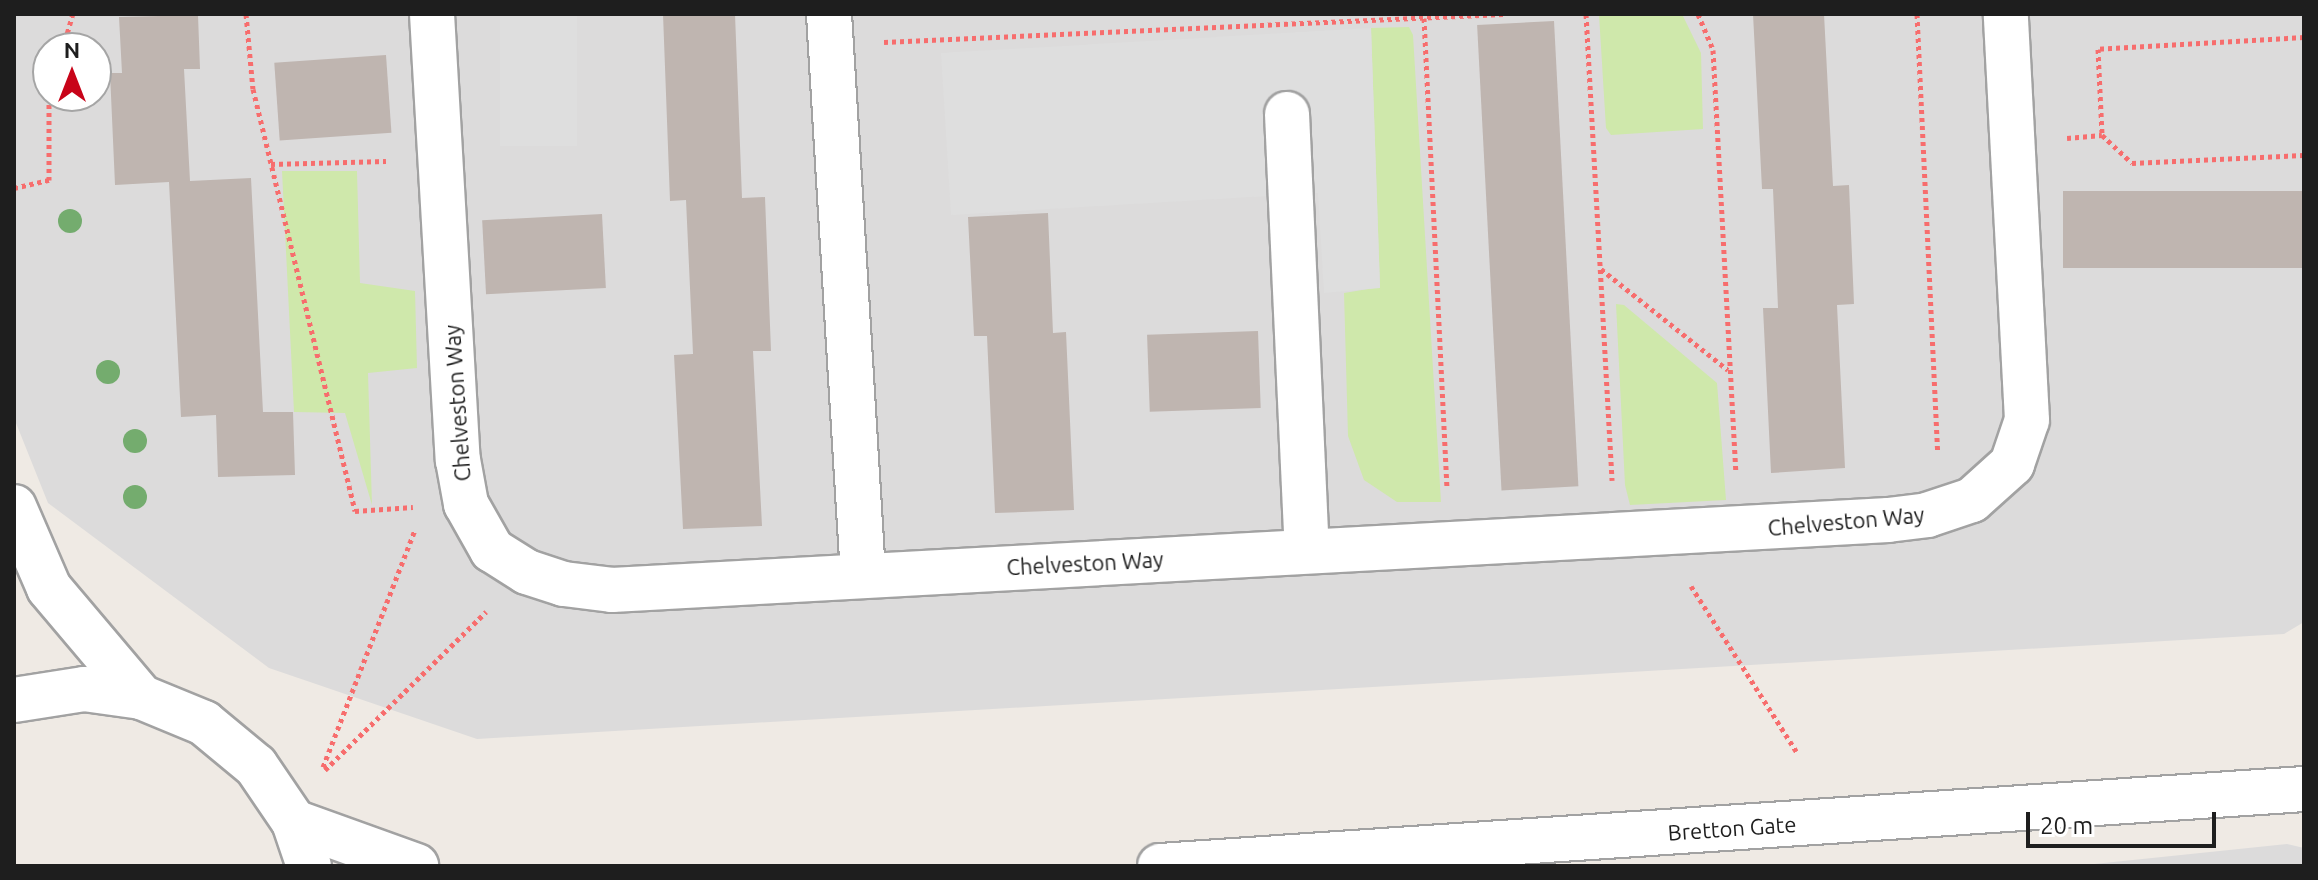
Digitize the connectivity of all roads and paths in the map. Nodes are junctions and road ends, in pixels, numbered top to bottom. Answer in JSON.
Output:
{"nodes":[{"id":1,"x":246,"y":14,"type":"edge"},
{"id":2,"x":432,"y":14,"type":"edge"},
{"id":3,"x":1503,"y":14,"type":"edge"},
{"id":4,"x":1586,"y":14,"type":"edge"},
{"id":5,"x":1698,"y":14,"type":"edge"},
{"id":6,"x":1917,"y":14,"type":"edge"},
{"id":7,"x":2006,"y":14,"type":"edge"},
{"id":8,"x":1424,"y":18,"type":"junction"},
{"id":9,"x":830,"y":29,"type":"edge"},
{"id":10,"x":2304,"y":37,"type":"edge"},
{"id":11,"x":49,"y":112,"type":"edge"},
{"id":12,"x":1287,"y":114,"type":"dead end"},
{"id":13,"x":2304,"y":155,"type":"edge"},
{"id":14,"x":440,"y":160,"type":"junction"},
{"id":15,"x":271,"y":164,"type":"junction"},
{"id":16,"x":14,"y":188,"type":"edge"},
{"id":17,"x":1600,"y":269,"type":"junction"},
{"id":18,"x":1728,"y":370,"type":"junction"},
{"id":19,"x":445,"y":506,"type":"junction"},
{"id":20,"x":14,"y":507,"type":"edge"},
{"id":21,"x":1941,"y":511,"type":"junction"},
{"id":22,"x":1740,"y":530,"type":"junction"},
{"id":23,"x":1657,"y":533,"type":"junction"},
{"id":24,"x":1615,"y":535,"type":"junction"},
{"id":25,"x":1450,"y":544,"type":"junction"},
{"id":26,"x":1307,"y":551,"type":"junction"},
{"id":27,"x":527,"y":572,"type":"junction"},
{"id":28,"x":863,"y":575,"type":"junction"},
{"id":29,"x":141,"y":697,"type":"junction"},
{"id":30,"x":14,"y":700,"type":"edge"},
{"id":31,"x":1796,"y":751,"type":"dead end"},
{"id":32,"x":2304,"y":789,"type":"edge"},
{"id":33,"x":294,"y":822,"type":"junction"},
{"id":34,"x":309,"y":866,"type":"edge"},
{"id":35,"x":416,"y":866,"type":"edge"},
{"id":36,"x":1160,"y":866,"type":"edge"}],
"edges":[{"from":1,"to":15,"type":"path"},
{"from":2,"to":14,"type":"street","name":"Chelveston Way"},
{"from":3,"to":8,"type":"path"},
{"from":4,"to":17,"type":"path"},
{"from":5,"to":18,"type":"path"},
{"from":6,"to":21,"type":"path"},
{"from":7,"to":21,"type":"street","name":"Chelveston Way"},
{"from":8,"to":9,"type":"path"},
{"from":8,"to":25,"type":"path"},
{"from":9,"to":28,"type":"street"},
{"from":10,"to":13,"type":"path"},
{"from":11,"to":16,"type":"path"},
{"from":12,"to":26,"type":"street"},
{"from":14,"to":15,"type":"path"},
{"from":14,"to":19,"type":"street","name":"Chelveston Way"},
{"from":15,"to":19,"type":"path"},
{"from":17,"to":18,"type":"path"},
{"from":17,"to":24,"type":"path"},
{"from":18,"to":22,"type":"path"},
{"from":19,"to":27,"type":"street","name":"Chelveston Way"},
{"from":19,"to":27,"type":"path"},
{"from":20,"to":29,"type":"street"},
{"from":21,"to":22,"type":"street","name":"Chelveston Way"},
{"from":22,"to":23,"type":"street","name":"Chelveston Way"},
{"from":23,"to":24,"type":"street","name":"Chelveston Way"},
{"from":23,"to":31,"type":"path"},
{"from":24,"to":25,"type":"street","name":"Chelveston Way"},
{"from":25,"to":26,"type":"street","name":"Chelveston Way"},
{"from":26,"to":28,"type":"street","name":"Chelveston Way"},
{"from":27,"to":28,"type":"street","name":"Chelveston Way"},
{"from":29,"to":30,"type":"street"},
{"from":29,"to":33,"type":"street"},
{"from":32,"to":36,"type":"street","name":"Bretton Gate"},
{"from":33,"to":34,"type":"street"},
{"from":33,"to":35,"type":"street"}]}
